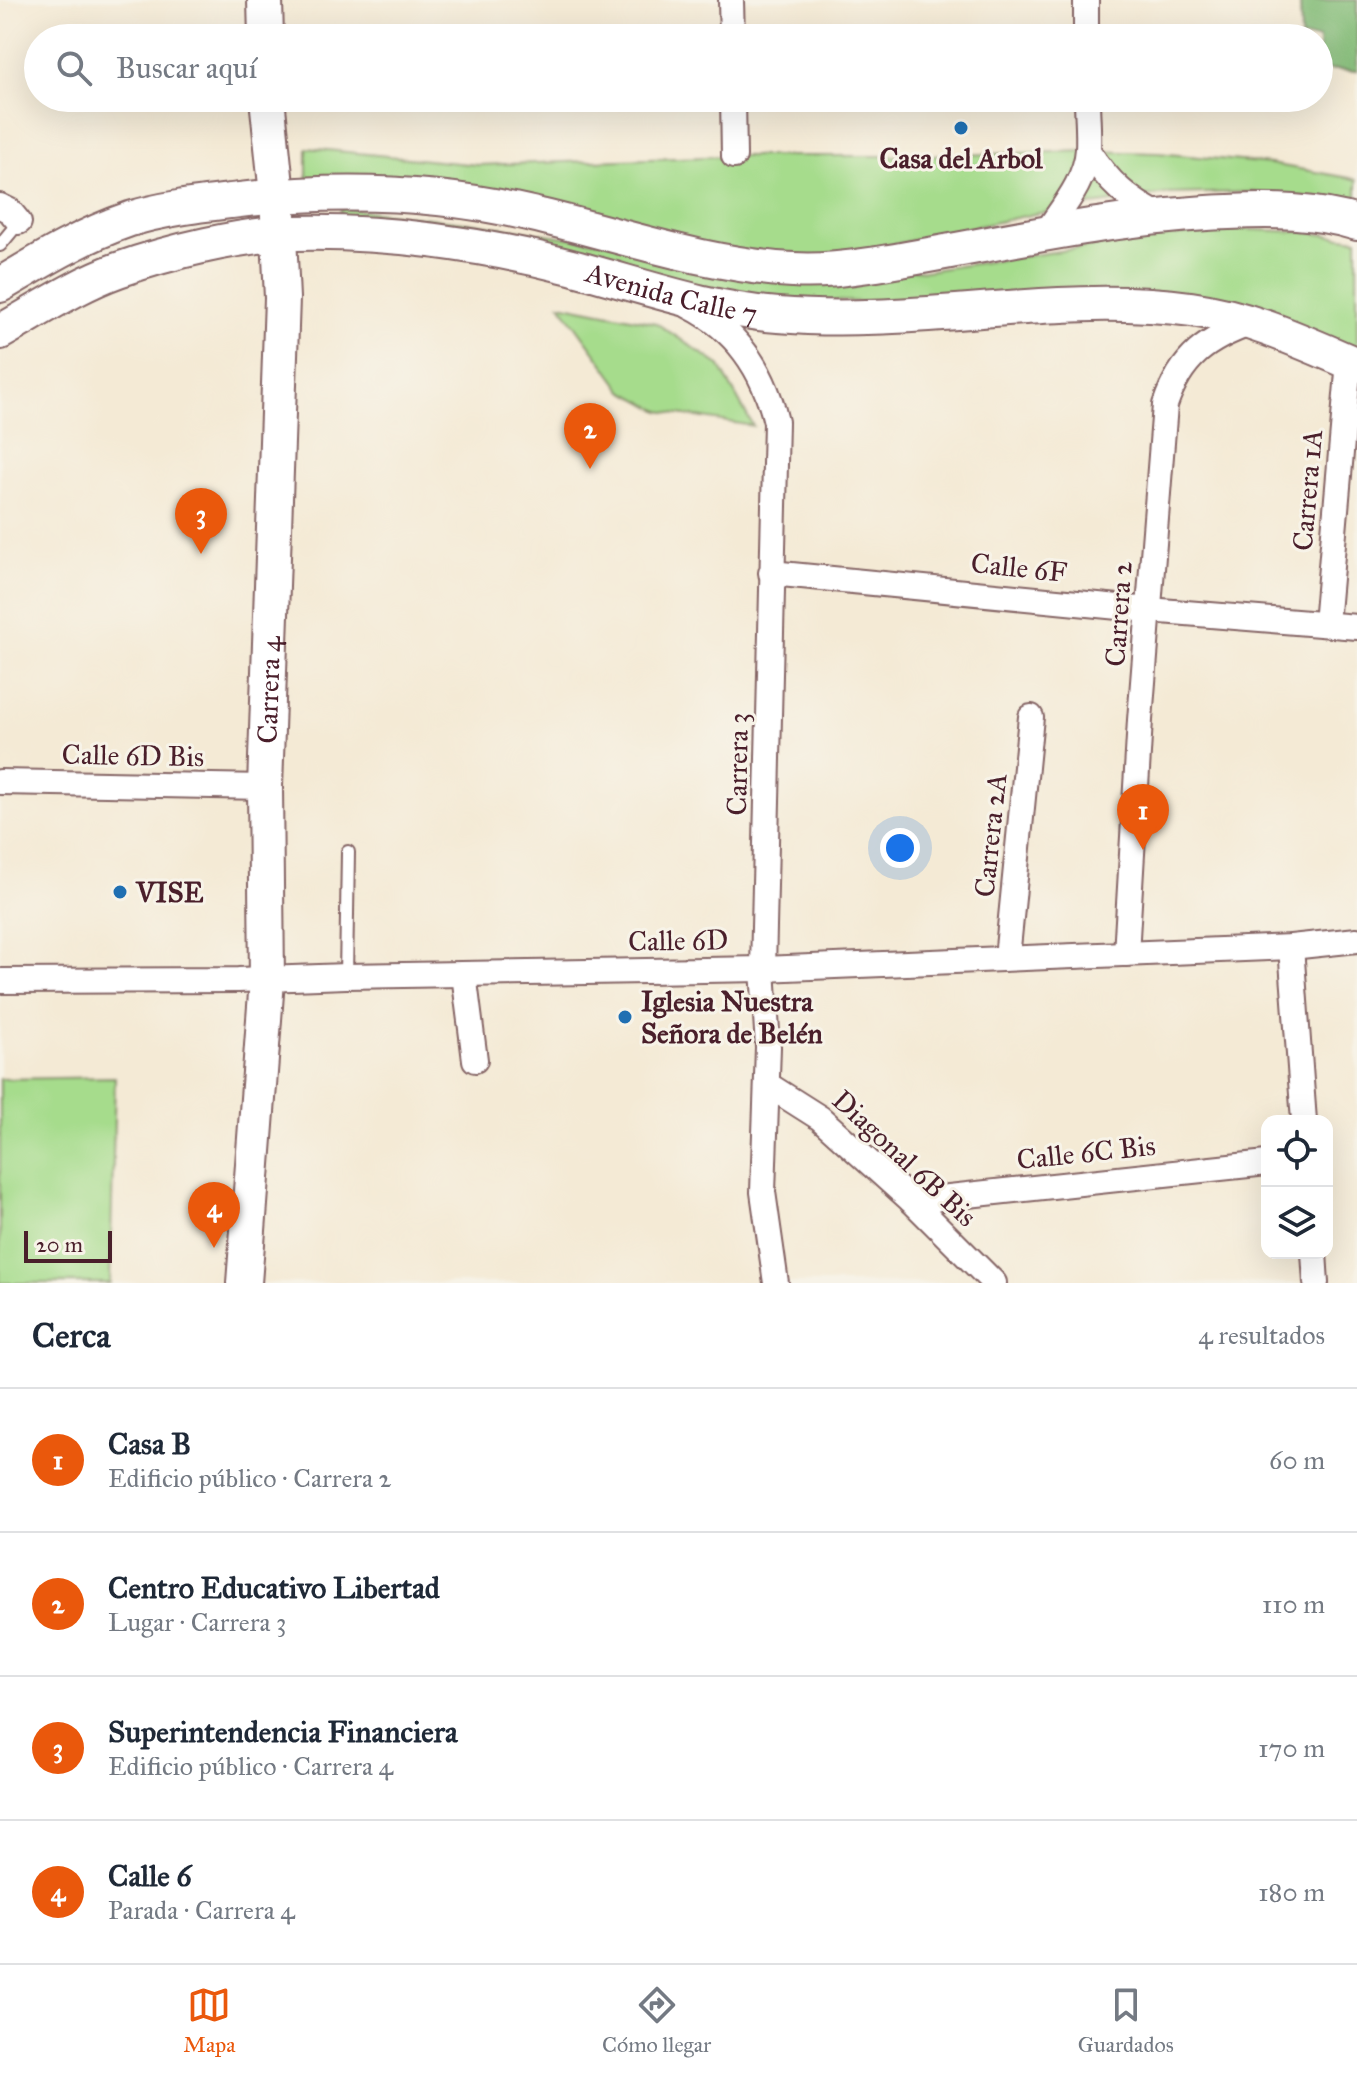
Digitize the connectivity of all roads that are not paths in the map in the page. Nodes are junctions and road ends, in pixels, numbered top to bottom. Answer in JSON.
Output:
{"nodes":[{"id":1,"x":265,"y":0,"type":"edge"},
{"id":2,"x":731,"y":0,"type":"edge"},
{"id":3,"x":1086,"y":0,"type":"edge"},
{"id":4,"x":266,"y":24,"type":"edge"},
{"id":5,"x":732,"y":24,"type":"edge"},
{"id":6,"x":1086,"y":24,"type":"edge"},
{"id":7,"x":268,"y":112,"type":"edge"},
{"id":8,"x":733,"y":112,"type":"edge"},
{"id":9,"x":1087,"y":112,"type":"edge"},
{"id":10,"x":1088,"y":151,"type":"junction"},
{"id":11,"x":734,"y":156,"type":"dead end"},
{"id":12,"x":277,"y":195,"type":"junction"},
{"id":13,"x":0,"y":206,"type":"edge"},
{"id":14,"x":1161,"y":216,"type":"junction"},
{"id":15,"x":19,"y":222,"type":"joint"},
{"id":16,"x":1357,"y":223,"type":"edge"},
{"id":17,"x":279,"y":234,"type":"junction"},
{"id":18,"x":1045,"y":234,"type":"junction"},
{"id":19,"x":0,"y":245,"type":"edge"},
{"id":20,"x":0,"y":285,"type":"edge"},
{"id":21,"x":665,"y":296,"type":"junction"},
{"id":22,"x":1252,"y":323,"type":"junction"},
{"id":23,"x":0,"y":332,"type":"edge"},
{"id":24,"x":1353,"y":363,"type":"edge"},
{"id":25,"x":771,"y":573,"type":"junction"},
{"id":26,"x":1149,"y":610,"type":"junction"},
{"id":27,"x":1326,"y":624,"type":"junction"},
{"id":28,"x":1357,"y":627,"type":"edge"},
{"id":29,"x":1031,"y":717,"type":"dead end"},
{"id":30,"x":0,"y":782,"type":"edge"},
{"id":31,"x":265,"y":787,"type":"junction"},
{"id":32,"x":348,"y":852,"type":"dead end"},
{"id":33,"x":1357,"y":940,"type":"edge"},
{"id":34,"x":1291,"y":947,"type":"junction"},
{"id":35,"x":1126,"y":954,"type":"junction"},
{"id":36,"x":1007,"y":958,"type":"junction"},
{"id":37,"x":763,"y":969,"type":"junction"},
{"id":38,"x":464,"y":974,"type":"junction"},
{"id":39,"x":346,"y":976,"type":"junction"},
{"id":40,"x":267,"y":980,"type":"junction"},
{"id":41,"x":0,"y":981,"type":"edge"},
{"id":42,"x":475,"y":1060,"type":"dead end"},
{"id":43,"x":768,"y":1085,"type":"junction"},
{"id":44,"x":1304,"y":1115,"type":"edge"},
{"id":45,"x":1261,"y":1164,"type":"edge"},
{"id":46,"x":912,"y":1201,"type":"junction"},
{"id":47,"x":1314,"y":1259,"type":"edge"},
{"id":48,"x":244,"y":1283,"type":"edge"},
{"id":49,"x":776,"y":1283,"type":"edge"},
{"id":50,"x":994,"y":1283,"type":"edge"},
{"id":51,"x":1316,"y":1283,"type":"edge"}],
"edges":[{"from":1,"to":4,"type":"street"},
{"from":2,"to":5,"type":"street"},
{"from":3,"to":6,"type":"street"},
{"from":7,"to":12,"type":"street","name":"Carrera 4"},
{"from":8,"to":11,"type":"street"},
{"from":9,"to":10,"type":"street"},
{"from":10,"to":14,"type":"street"},
{"from":10,"to":18,"type":"street"},
{"from":12,"to":17,"type":"street","name":"Carrera 4"},
{"from":12,"to":18,"type":"street","name":"Avenida Calle 7"},
{"from":12,"to":20,"type":"street","name":"Avenida Calle 7"},
{"from":13,"to":15,"type":"street"},
{"from":14,"to":16,"type":"street","name":"Avenida Calle 7"},
{"from":14,"to":18,"type":"street","name":"Avenida Calle 7"},
{"from":15,"to":19,"type":"lane"},
{"from":17,"to":21,"type":"street","name":"Avenida Calle 7"},
{"from":17,"to":23,"type":"street","name":"Avenida Calle 7"},
{"from":17,"to":31,"type":"street","name":"Carrera 4"},
{"from":21,"to":22,"type":"street","name":"Avenida Calle 7"},
{"from":21,"to":25,"type":"street","name":"Carrera 3"},
{"from":22,"to":24,"type":"street","name":"Avenida Calle 7"},
{"from":22,"to":26,"type":"street","name":"Carrera 2"},
{"from":24,"to":27,"type":"street","name":"Carrera 1A"},
{"from":25,"to":26,"type":"street","name":"Calle 6F"},
{"from":25,"to":37,"type":"street","name":"Carrera 3"},
{"from":26,"to":27,"type":"street","name":"Calle 6F"},
{"from":26,"to":35,"type":"street","name":"Carrera 2"},
{"from":27,"to":28,"type":"street","name":"Calle 6F"},
{"from":29,"to":36,"type":"street","name":"Carrera 2A"},
{"from":30,"to":31,"type":"street","name":"Calle 6D Bis"},
{"from":31,"to":40,"type":"street","name":"Carrera 4"},
{"from":32,"to":39,"type":"lane"},
{"from":33,"to":34,"type":"street","name":"Calle 6D"},
{"from":34,"to":35,"type":"street","name":"Calle 6D"},
{"from":34,"to":44,"type":"street"},
{"from":35,"to":36,"type":"street","name":"Calle 6D"},
{"from":36,"to":37,"type":"street","name":"Calle 6D"},
{"from":37,"to":38,"type":"street","name":"Calle 6D"},
{"from":37,"to":43,"type":"street","name":"Carrera 3"},
{"from":38,"to":39,"type":"street","name":"Calle 6D"},
{"from":38,"to":42,"type":"street"},
{"from":39,"to":40,"type":"street","name":"Calle 6D"},
{"from":40,"to":41,"type":"street","name":"Calle 6D"},
{"from":40,"to":48,"type":"street","name":"Carrera 4"},
{"from":43,"to":46,"type":"street","name":"Diagonal 6B Bis"},
{"from":43,"to":49,"type":"street","name":"Carrera 3"},
{"from":45,"to":46,"type":"street","name":"Calle 6C Bis"},
{"from":46,"to":50,"type":"street","name":"Diagonal 6B Bis"},
{"from":47,"to":51,"type":"street"}]}
